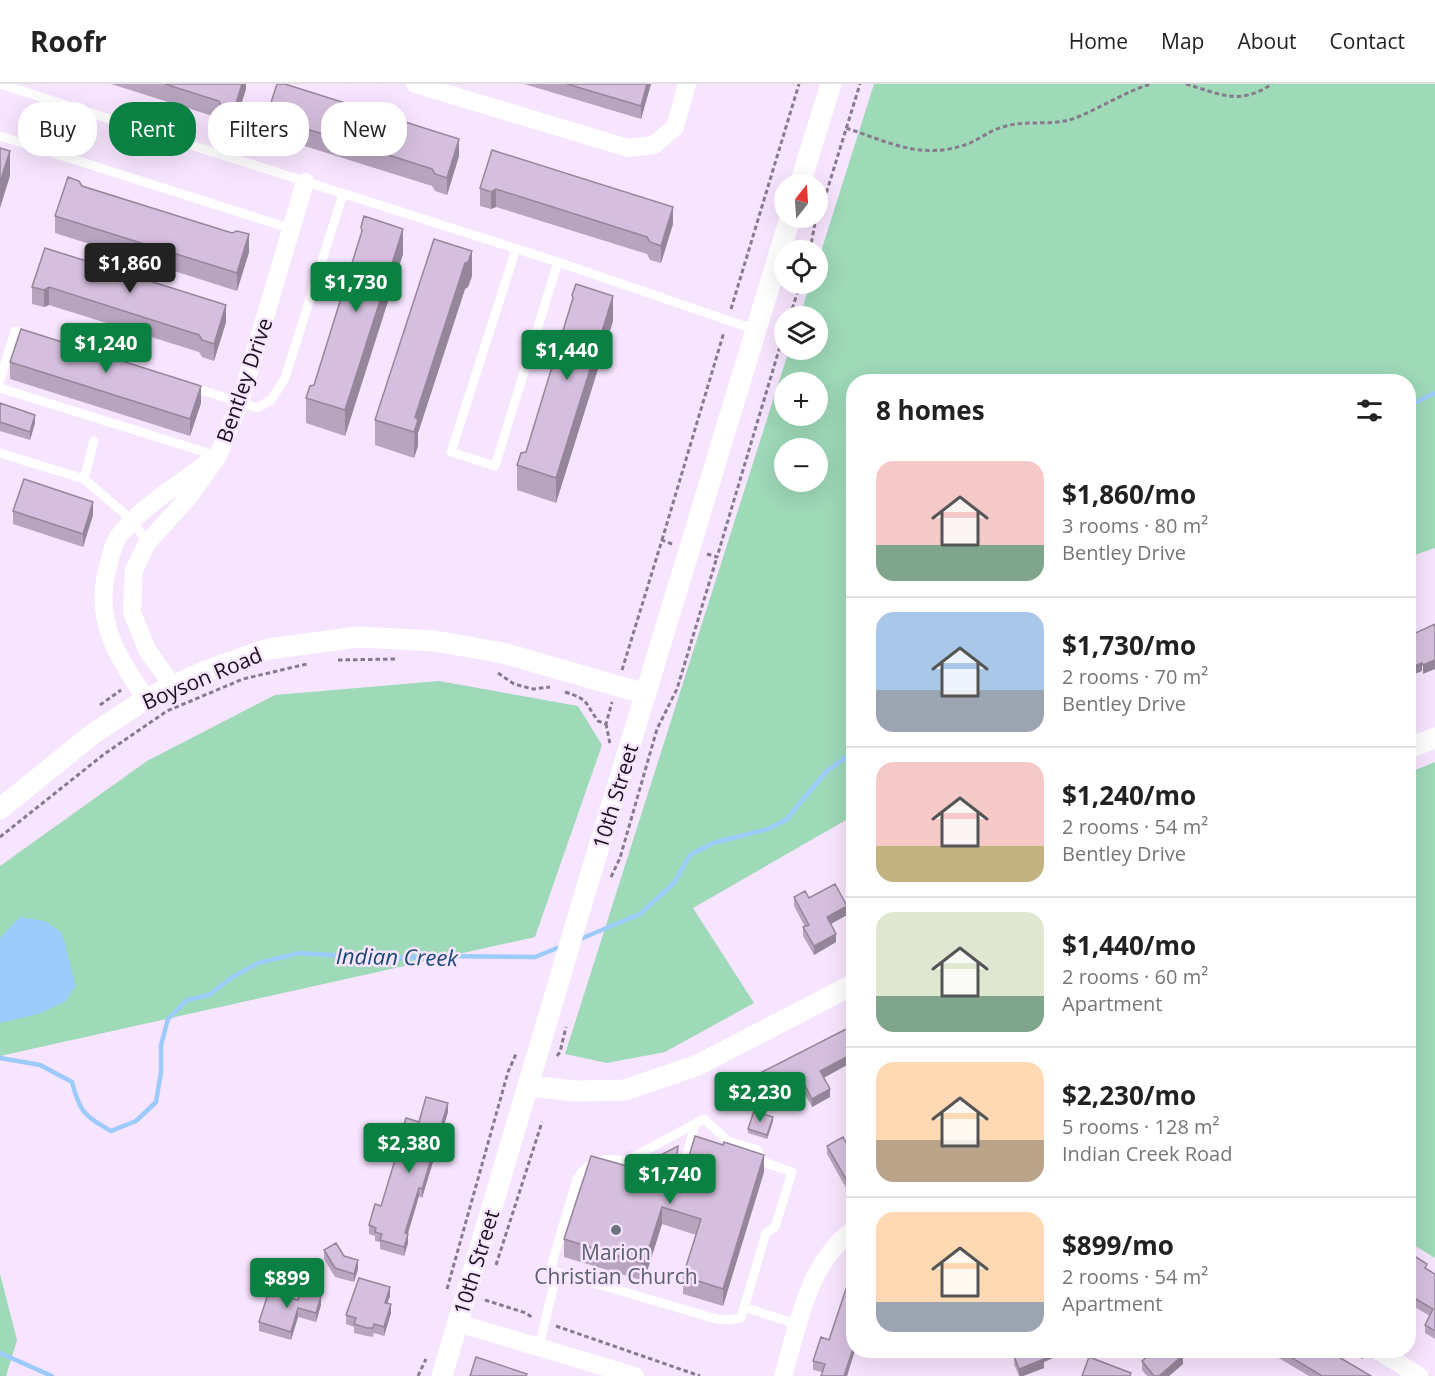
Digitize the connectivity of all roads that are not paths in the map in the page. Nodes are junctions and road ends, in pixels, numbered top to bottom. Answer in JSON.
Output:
{"nodes":[{"id":1,"x":0,"y":84,"type":"edge"},
{"id":2,"x":415,"y":84,"type":"edge"},
{"id":3,"x":687,"y":84,"type":"edge"},
{"id":4,"x":831,"y":84,"type":"edge"},
{"id":5,"x":0,"y":136,"type":"edge"},
{"id":6,"x":803,"y":174,"type":"edge"},
{"id":7,"x":305,"y":182,"type":"junction"},
{"id":8,"x":343,"y":194,"type":"junction"},
{"id":9,"x":787,"y":228,"type":"edge"},
{"id":10,"x":292,"y":229,"type":"junction"},
{"id":11,"x":516,"y":249,"type":"junction"},
{"id":12,"x":558,"y":262,"type":"junction"},
{"id":13,"x":756,"y":330,"type":"junction"},
{"id":14,"x":36,"y":338,"type":"edge"},
{"id":15,"x":0,"y":380,"type":"edge"},
{"id":16,"x":183,"y":384,"type":"edge"},
{"id":17,"x":0,"y":388,"type":"edge"},
{"id":18,"x":240,"y":402,"type":"junction"},
{"id":19,"x":94,"y":441,"type":"dead end"},
{"id":20,"x":0,"y":453,"type":"edge"},
{"id":21,"x":218,"y":456,"type":"junction"},
{"id":22,"x":84,"y":479,"type":"junction"},
{"id":23,"x":133,"y":521,"type":"junction"},
{"id":24,"x":147,"y":543,"type":"junction"},
{"id":25,"x":173,"y":686,"type":"junction"},
{"id":26,"x":646,"y":694,"type":"junction"},
{"id":27,"x":146,"y":699,"type":"junction"},
{"id":28,"x":1435,"y":738,"type":"edge"},
{"id":29,"x":1416,"y":745,"type":"edge"},
{"id":30,"x":0,"y":808,"type":"edge"},
{"id":31,"x":846,"y":988,"type":"edge"},
{"id":32,"x":529,"y":1086,"type":"junction"},
{"id":33,"x":695,"y":1124,"type":"junction"},
{"id":34,"x":626,"y":1161,"type":"junction"},
{"id":35,"x":683,"y":1170,"type":"edge"},
{"id":36,"x":628,"y":1174,"type":"edge"},
{"id":37,"x":846,"y":1236,"type":"edge"},
{"id":38,"x":557,"y":1272,"type":"junction"},
{"id":39,"x":744,"y":1307,"type":"junction"},
{"id":40,"x":799,"y":1325,"type":"junction"},
{"id":41,"x":467,"y":1326,"type":"junction"},
{"id":42,"x":539,"y":1347,"type":"junction"},
{"id":43,"x":1390,"y":1358,"type":"edge"},
{"id":44,"x":442,"y":1376,"type":"edge"},
{"id":45,"x":635,"y":1376,"type":"edge"},
{"id":46,"x":783,"y":1376,"type":"edge"},
{"id":47,"x":1419,"y":1376,"type":"edge"}],
"edges":[{"from":1,"to":7,"type":"lane"},
{"from":2,"to":3,"type":"street"},
{"from":4,"to":6,"type":"street"},
{"from":5,"to":10,"type":"lane"},
{"from":7,"to":8,"type":"lane"},
{"from":7,"to":10,"type":"street","name":"Bentley Drive"},
{"from":8,"to":11,"type":"lane"},
{"from":8,"to":18,"type":"lane"},
{"from":9,"to":13,"type":"street","name":"10th Street"},
{"from":10,"to":18,"type":"street","name":"Bentley Drive"},
{"from":11,"to":12,"type":"lane"},
{"from":11,"to":12,"type":"lane"},
{"from":12,"to":13,"type":"lane"},
{"from":13,"to":26,"type":"street","name":"10th Street"},
{"from":14,"to":15,"type":"lane"},
{"from":16,"to":18,"type":"lane"},
{"from":17,"to":21,"type":"lane"},
{"from":18,"to":21,"type":"street","name":"Bentley Drive"},
{"from":19,"to":22,"type":"lane"},
{"from":20,"to":22,"type":"lane"},
{"from":21,"to":23,"type":"street"},
{"from":21,"to":24,"type":"street","name":"Bentley Drive"},
{"from":22,"to":23,"type":"lane"},
{"from":23,"to":24,"type":"lane"},
{"from":23,"to":27,"type":"street"},
{"from":24,"to":25,"type":"street","name":"Bentley Drive"},
{"from":25,"to":26,"type":"street","name":"Boyson Road"},
{"from":25,"to":27,"type":"street","name":"Boyson Road"},
{"from":26,"to":32,"type":"street","name":"10th Street"},
{"from":27,"to":30,"type":"street","name":"Boyson Road"},
{"from":28,"to":29,"type":"street"},
{"from":31,"to":32,"type":"street"},
{"from":32,"to":41,"type":"street","name":"10th Street"},
{"from":33,"to":34,"type":"lane"},
{"from":33,"to":35,"type":"lane"},
{"from":33,"to":39,"type":"lane"},
{"from":34,"to":36,"type":"lane"},
{"from":34,"to":38,"type":"lane"},
{"from":37,"to":40,"type":"street"},
{"from":38,"to":39,"type":"lane"},
{"from":38,"to":42,"type":"lane"},
{"from":39,"to":40,"type":"lane"},
{"from":40,"to":46,"type":"street"},
{"from":41,"to":42,"type":"street"},
{"from":41,"to":44,"type":"street","name":"10th Street"},
{"from":42,"to":45,"type":"street"},
{"from":43,"to":47,"type":"street"}]}
